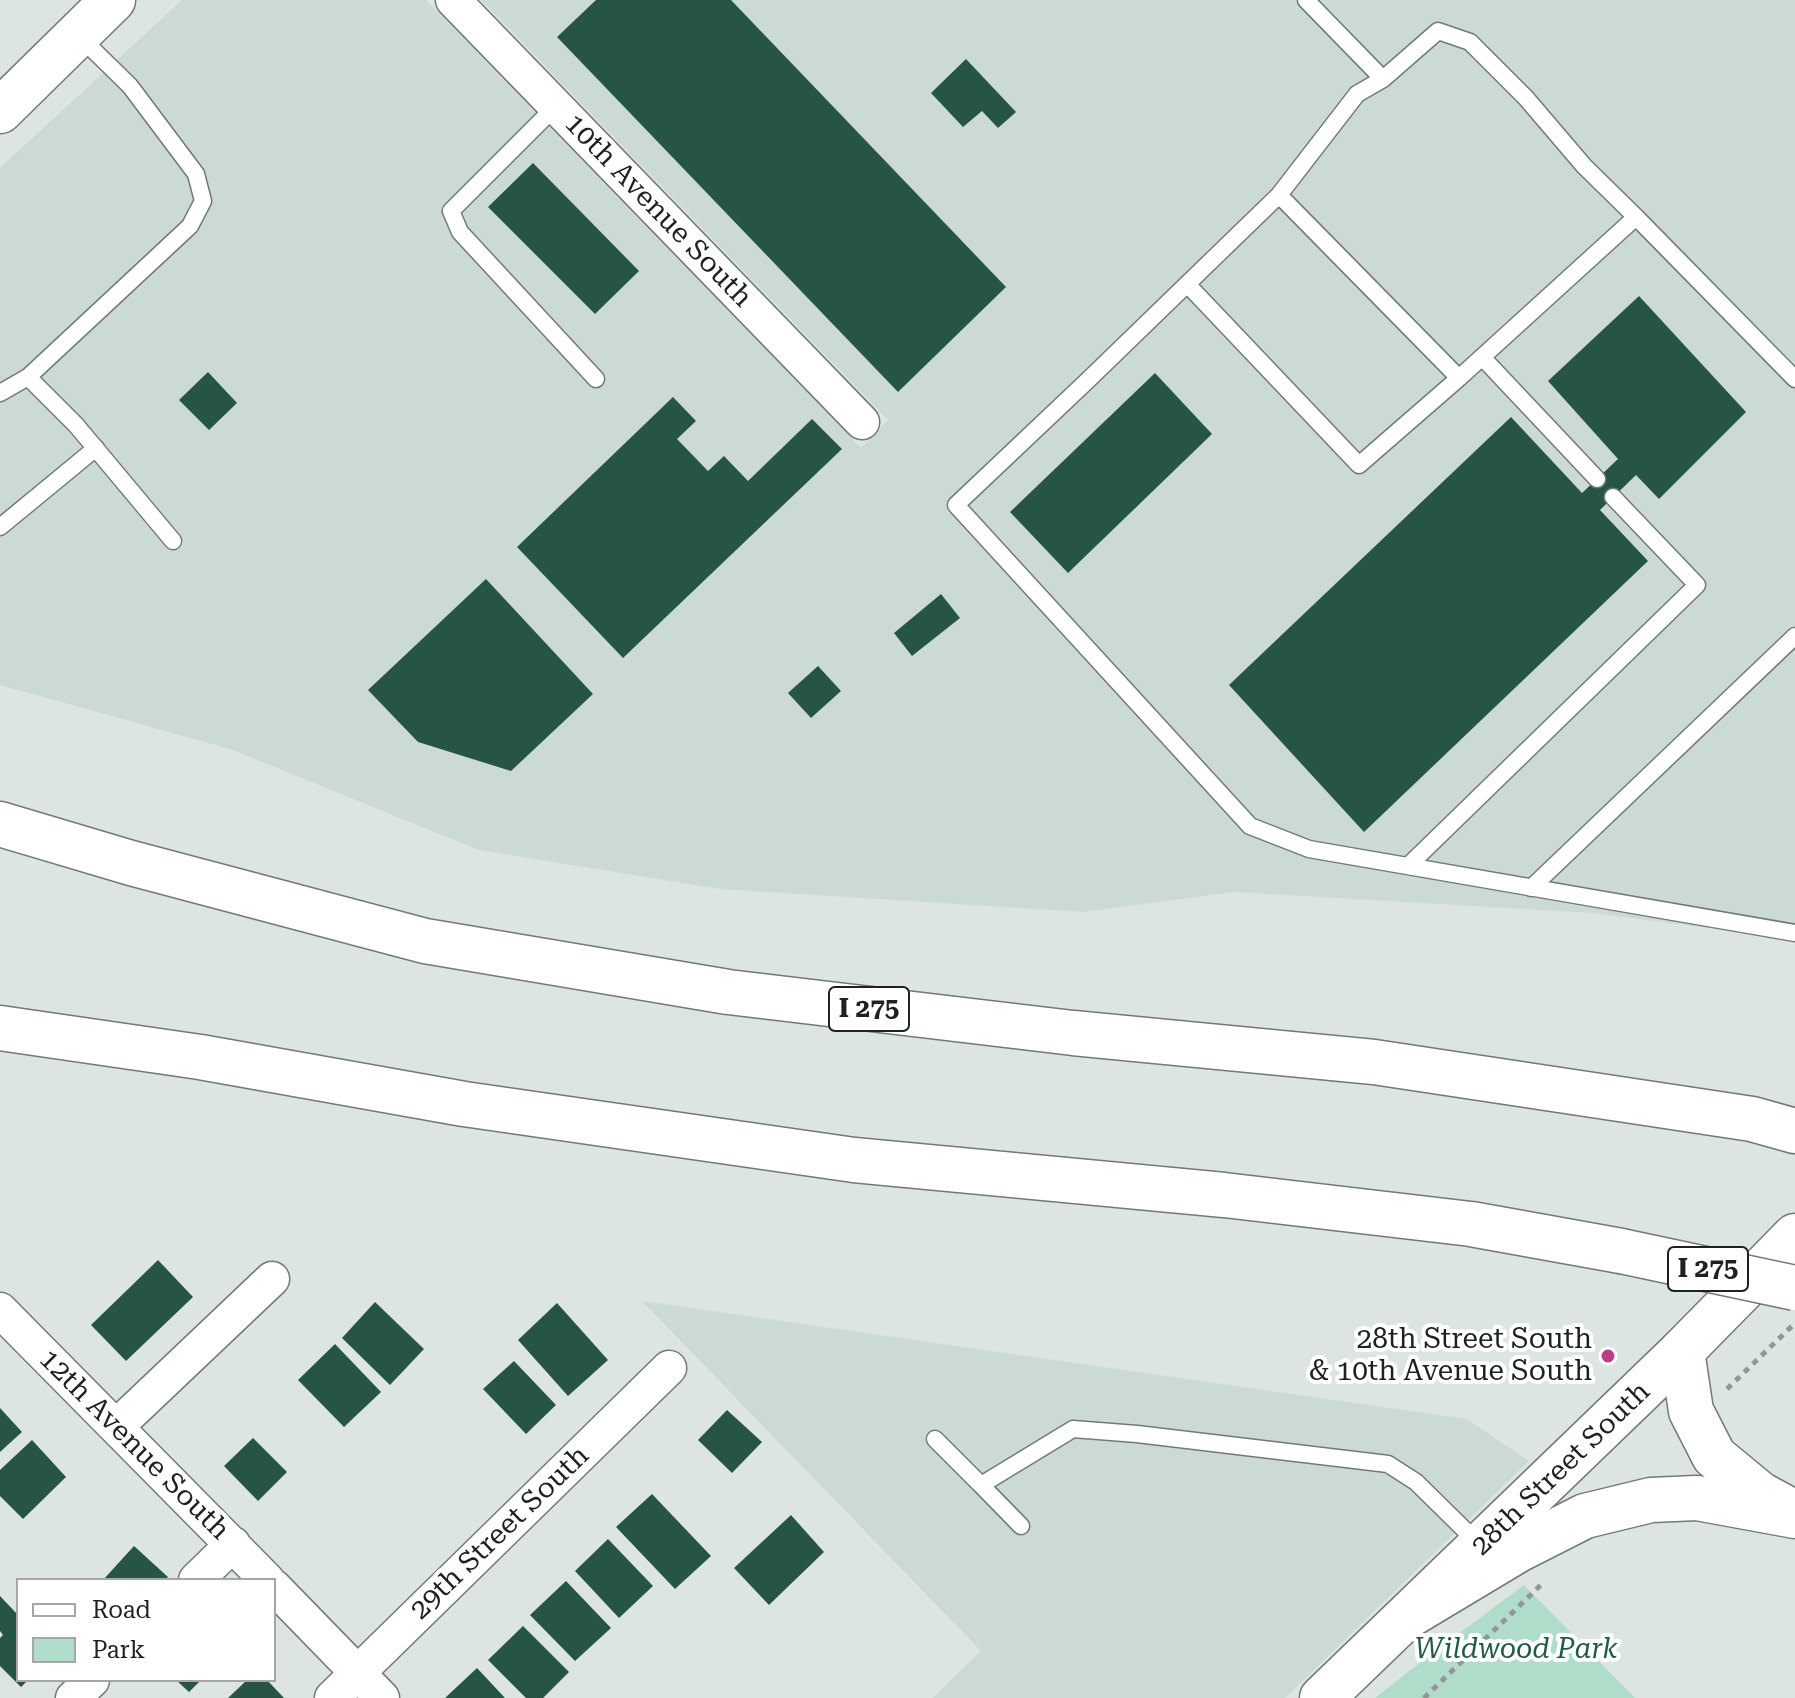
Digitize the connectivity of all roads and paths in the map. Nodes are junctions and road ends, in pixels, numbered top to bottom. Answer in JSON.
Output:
{"nodes":[{"id":1,"x":113,"y":0,"type":"edge"},
{"id":2,"x":453,"y":0,"type":"edge"},
{"id":3,"x":1306,"y":0,"type":"edge"},
{"id":4,"x":78,"y":35,"type":"junction"},
{"id":5,"x":1383,"y":79,"type":"junction"},
{"id":6,"x":556,"y":106,"type":"junction"},
{"id":7,"x":0,"y":111,"type":"edge"},
{"id":8,"x":1279,"y":195,"type":"junction"},
{"id":9,"x":1636,"y":217,"type":"junction"},
{"id":10,"x":1187,"y":284,"type":"junction"},
{"id":11,"x":1482,"y":357,"type":"junction"},
{"id":12,"x":28,"y":377,"type":"junction"},
{"id":13,"x":1459,"y":378,"type":"junction"},
{"id":14,"x":596,"y":379,"type":"dead end"},
{"id":15,"x":1795,"y":379,"type":"edge"},
{"id":16,"x":0,"y":393,"type":"edge"},
{"id":17,"x":862,"y":422,"type":"dead end"},
{"id":18,"x":96,"y":448,"type":"junction"},
{"id":19,"x":1597,"y":479,"type":"dead end"},
{"id":20,"x":1613,"y":497,"type":"dead end"},
{"id":21,"x":0,"y":527,"type":"edge"},
{"id":22,"x":173,"y":541,"type":"dead end"},
{"id":23,"x":1795,"y":636,"type":"edge"},
{"id":24,"x":0,"y":824,"type":"edge"},
{"id":25,"x":1408,"y":866,"type":"junction"},
{"id":26,"x":1531,"y":888,"type":"junction"},
{"id":27,"x":1795,"y":933,"type":"edge"},
{"id":28,"x":0,"y":1028,"type":"edge"},
{"id":29,"x":1795,"y":1131,"type":"edge"},
{"id":30,"x":1795,"y":1236,"type":"edge"},
{"id":31,"x":272,"y":1279,"type":"dead end"},
{"id":32,"x":1795,"y":1288,"type":"edge"},
{"id":33,"x":0,"y":1310,"type":"edge"},
{"id":34,"x":1795,"y":1323,"type":"edge"},
{"id":35,"x":1682,"y":1351,"type":"junction"},
{"id":36,"x":669,"y":1368,"type":"dead end"},
{"id":37,"x":1723,"y":1393,"type":"dead end"},
{"id":38,"x":116,"y":1427,"type":"junction"},
{"id":39,"x":935,"y":1439,"type":"dead end"},
{"id":40,"x":981,"y":1485,"type":"junction"},
{"id":41,"x":1795,"y":1514,"type":"edge"},
{"id":42,"x":1021,"y":1526,"type":"dead end"},
{"id":43,"x":233,"y":1544,"type":"junction"},
{"id":44,"x":1481,"y":1546,"type":"junction"},
{"id":45,"x":1552,"y":1575,"type":"dead end"},
{"id":46,"x":198,"y":1578,"type":"edge"},
{"id":47,"x":265,"y":1578,"type":"edge"},
{"id":48,"x":276,"y":1589,"type":"edge"},
{"id":49,"x":1408,"y":1616,"type":"junction"},
{"id":50,"x":358,"y":1673,"type":"junction"},
{"id":51,"x":90,"y":1682,"type":"edge"},
{"id":52,"x":1428,"y":1696,"type":"edge"},
{"id":53,"x":73,"y":1698,"type":"edge"},
{"id":54,"x":332,"y":1698,"type":"edge"},
{"id":55,"x":382,"y":1698,"type":"edge"},
{"id":56,"x":1322,"y":1698,"type":"edge"}],
"edges":[{"from":1,"to":4,"type":"main road"},
{"from":2,"to":6,"type":"street","name":"10th Avenue South"},
{"from":3,"to":5,"type":"lane"},
{"from":4,"to":7,"type":"main road"},
{"from":4,"to":12,"type":"lane"},
{"from":5,"to":8,"type":"lane"},
{"from":5,"to":9,"type":"lane"},
{"from":6,"to":14,"type":"lane"},
{"from":6,"to":17,"type":"street","name":"10th Avenue South"},
{"from":8,"to":10,"type":"lane"},
{"from":8,"to":13,"type":"lane"},
{"from":9,"to":11,"type":"lane"},
{"from":9,"to":15,"type":"lane"},
{"from":10,"to":13,"type":"lane"},
{"from":10,"to":25,"type":"lane"},
{"from":11,"to":13,"type":"lane"},
{"from":11,"to":19,"type":"lane"},
{"from":12,"to":16,"type":"lane"},
{"from":12,"to":18,"type":"lane"},
{"from":18,"to":21,"type":"lane"},
{"from":18,"to":22,"type":"lane"},
{"from":20,"to":25,"type":"lane"},
{"from":23,"to":26,"type":"lane"},
{"from":24,"to":29,"type":"main road","number":"I 275"},
{"from":25,"to":26,"type":"lane"},
{"from":26,"to":27,"type":"lane"},
{"from":28,"to":32,"type":"main road","number":"I 275","bridge":true},
{"from":30,"to":35,"type":"main road","name":"28th Street South"},
{"from":31,"to":38,"type":"street"},
{"from":33,"to":38,"type":"street","name":"12th Avenue South"},
{"from":34,"to":37,"type":"path"},
{"from":35,"to":41,"type":"main road"},
{"from":35,"to":44,"type":"main road","name":"28th Street South"},
{"from":36,"to":50,"type":"street","name":"29th Street South"},
{"from":38,"to":43,"type":"street","name":"12th Avenue South"},
{"from":39,"to":40,"type":"lane"},
{"from":40,"to":42,"type":"lane"},
{"from":40,"to":44,"type":"lane"},
{"from":41,"to":49,"type":"main road"},
{"from":43,"to":46,"type":"street"},
{"from":43,"to":47,"type":"street","name":"12th Avenue South"},
{"from":44,"to":49,"type":"main road","name":"28th Street South"},
{"from":45,"to":52,"type":"path"},
{"from":48,"to":50,"type":"street"},
{"from":49,"to":56,"type":"main road","name":"28th Street South"},
{"from":50,"to":54,"type":"street","name":"29th Street South"},
{"from":50,"to":55,"type":"street"},
{"from":51,"to":53,"type":"street"}]}
